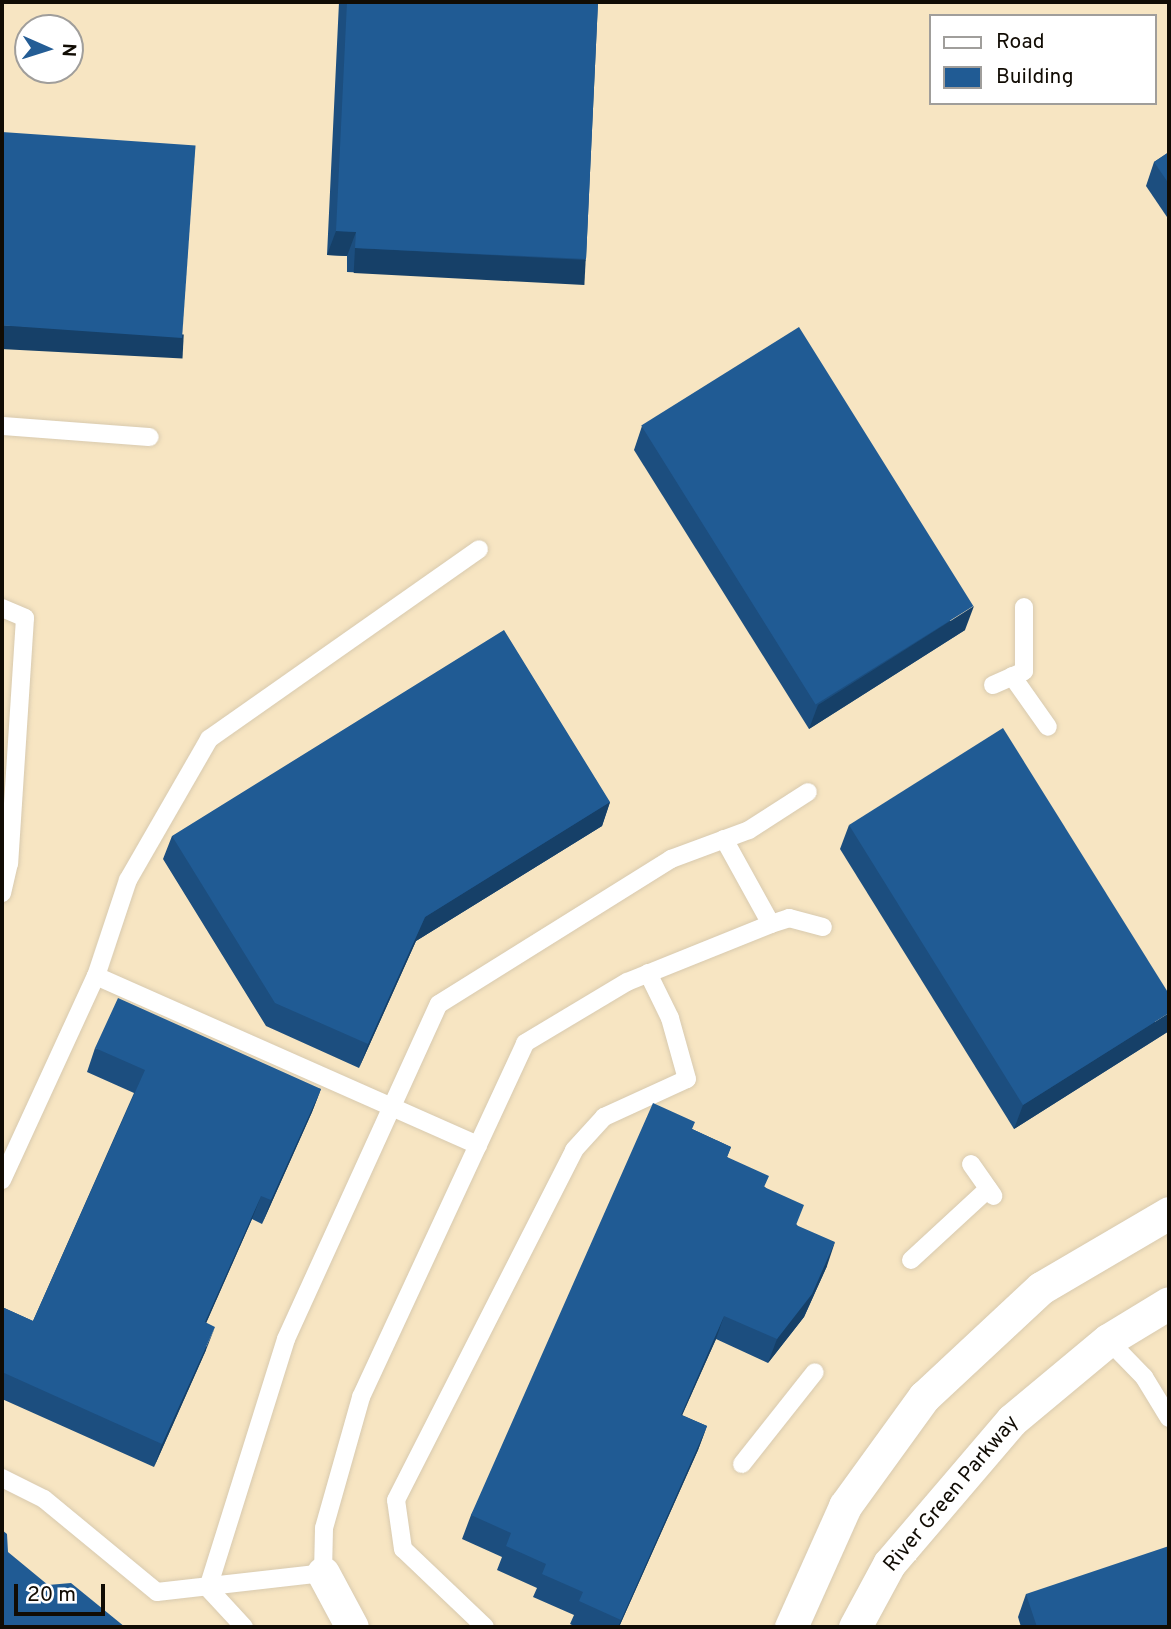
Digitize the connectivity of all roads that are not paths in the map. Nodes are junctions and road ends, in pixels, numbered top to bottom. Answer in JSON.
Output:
{"nodes":[{"id":1,"x":2,"y":426,"type":"edge"},
{"id":2,"x":150,"y":437,"type":"dead end"},
{"id":3,"x":479,"y":549,"type":"dead end"},
{"id":4,"x":1024,"y":607,"type":"dead end"},
{"id":5,"x":2,"y":608,"type":"edge"},
{"id":6,"x":1012,"y":676,"type":"junction"},
{"id":7,"x":993,"y":685,"type":"dead end"},
{"id":8,"x":1048,"y":727,"type":"dead end"},
{"id":9,"x":808,"y":792,"type":"dead end"},
{"id":10,"x":724,"y":839,"type":"junction"},
{"id":11,"x":2,"y":893,"type":"edge"},
{"id":12,"x":771,"y":924,"type":"junction"},
{"id":13,"x":823,"y":927,"type":"dead end"},
{"id":14,"x":648,"y":973,"type":"junction"},
{"id":15,"x":96,"y":976,"type":"junction"},
{"id":16,"x":392,"y":1107,"type":"junction"},
{"id":17,"x":478,"y":1145,"type":"junction"},
{"id":18,"x":971,"y":1164,"type":"dead end"},
{"id":19,"x":2,"y":1180,"type":"edge"},
{"id":20,"x":1169,"y":1213,"type":"edge"},
{"id":21,"x":911,"y":1260,"type":"dead end"},
{"id":22,"x":1169,"y":1303,"type":"edge"},
{"id":23,"x":1108,"y":1340,"type":"junction"},
{"id":24,"x":815,"y":1372,"type":"dead end"},
{"id":25,"x":1169,"y":1418,"type":"edge"},
{"id":26,"x":742,"y":1464,"type":"dead end"},
{"id":27,"x":2,"y":1478,"type":"edge"},
{"id":28,"x":323,"y":1573,"type":"junction"},
{"id":29,"x":208,"y":1588,"type":"junction"},
{"id":30,"x":244,"y":1627,"type":"edge"},
{"id":31,"x":352,"y":1627,"type":"edge"},
{"id":32,"x":485,"y":1627,"type":"edge"},
{"id":33,"x":791,"y":1627,"type":"edge"},
{"id":34,"x":855,"y":1627,"type":"edge"}],
"edges":[{"from":1,"to":2,"type":"lane"},
{"from":3,"to":15,"type":"lane"},
{"from":4,"to":6,"type":"lane"},
{"from":5,"to":11,"type":"lane"},
{"from":6,"to":7,"type":"lane"},
{"from":6,"to":8,"type":"lane"},
{"from":9,"to":10,"type":"lane"},
{"from":10,"to":12,"type":"lane"},
{"from":10,"to":16,"type":"lane"},
{"from":12,"to":13,"type":"lane"},
{"from":12,"to":14,"type":"lane"},
{"from":14,"to":17,"type":"lane"},
{"from":14,"to":32,"type":"lane"},
{"from":15,"to":16,"type":"lane"},
{"from":15,"to":19,"type":"lane"},
{"from":16,"to":17,"type":"lane"},
{"from":16,"to":29,"type":"lane"},
{"from":17,"to":28,"type":"lane"},
{"from":18,"to":21,"type":"lane"},
{"from":20,"to":33,"type":"street"},
{"from":22,"to":23,"type":"street","name":"River Green Parkway"},
{"from":23,"to":25,"type":"lane"},
{"from":23,"to":34,"type":"street","name":"River Green Parkway"},
{"from":24,"to":26,"type":"lane"},
{"from":27,"to":29,"type":"lane"},
{"from":28,"to":29,"type":"lane"},
{"from":28,"to":31,"type":"street"},
{"from":29,"to":30,"type":"lane"}]}
